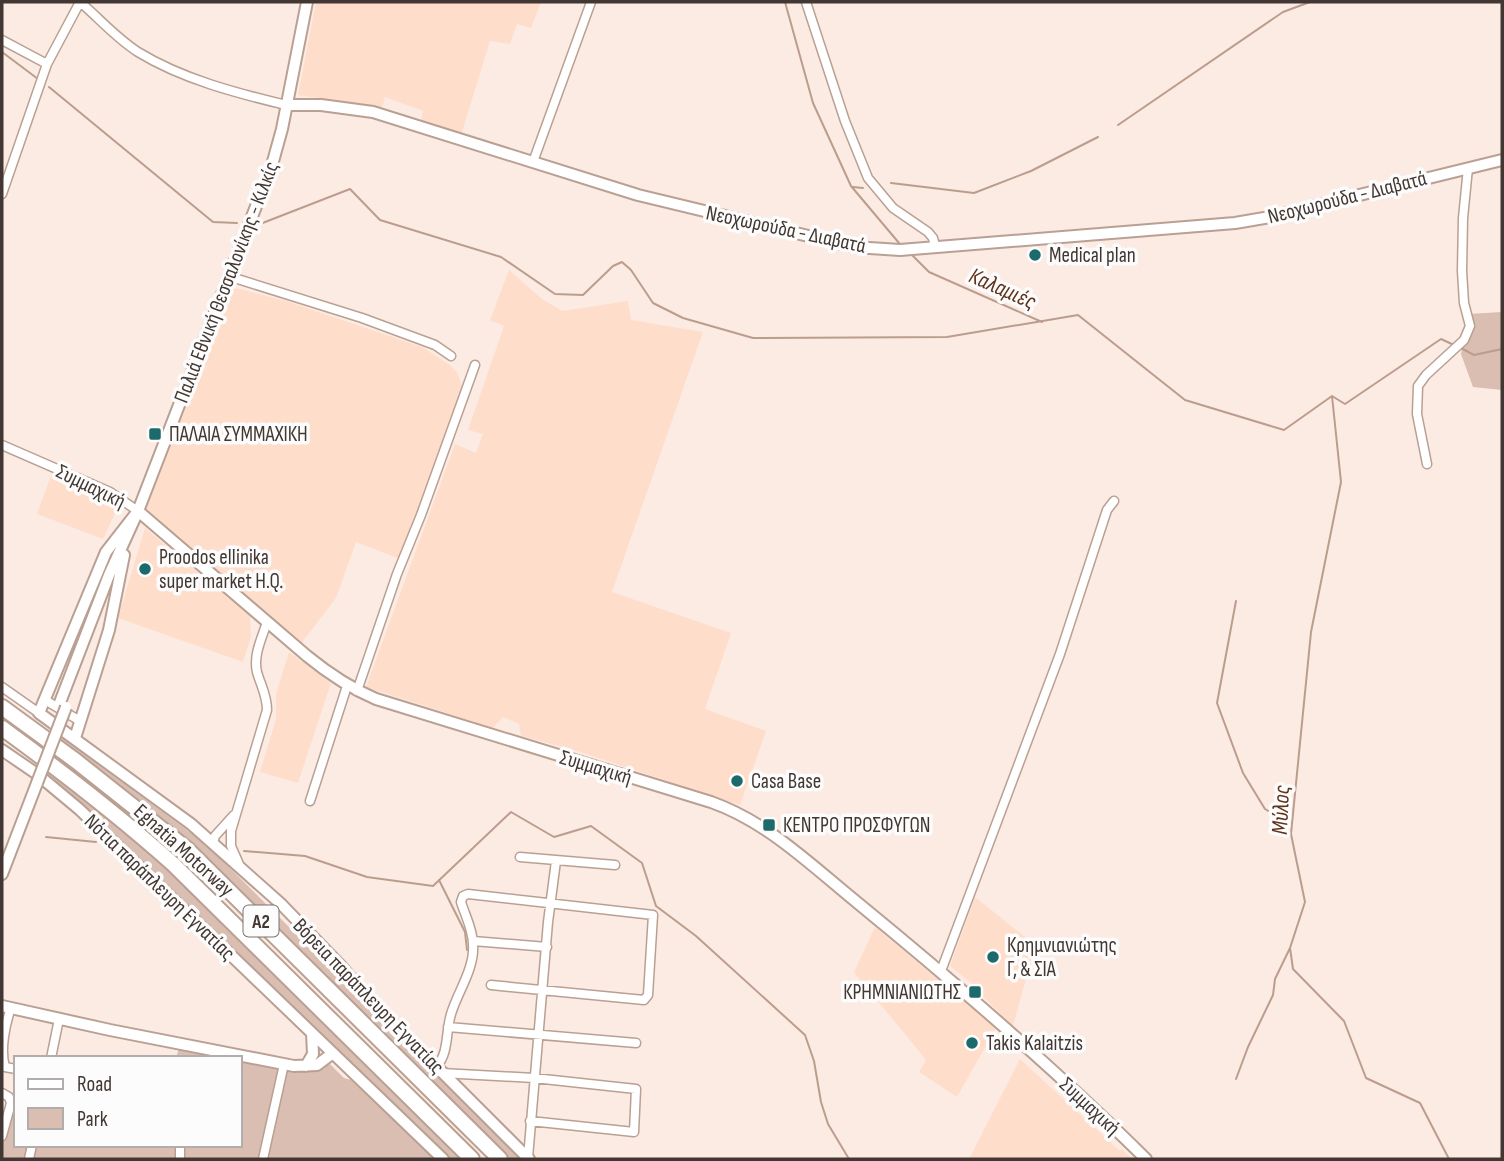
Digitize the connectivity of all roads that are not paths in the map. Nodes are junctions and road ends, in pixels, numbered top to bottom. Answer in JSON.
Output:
{"nodes":[{"id":1,"x":80,"y":2,"type":"edge"},
{"id":2,"x":307,"y":2,"type":"edge"},
{"id":3,"x":592,"y":2,"type":"edge"},
{"id":4,"x":806,"y":2,"type":"edge"},
{"id":5,"x":2,"y":40,"type":"edge"},
{"id":6,"x":47,"y":64,"type":"junction"},
{"id":7,"x":286,"y":104,"type":"junction"},
{"id":8,"x":1502,"y":160,"type":"edge"},
{"id":9,"x":533,"y":162,"type":"junction"},
{"id":10,"x":1468,"y":168,"type":"junction"},
{"id":11,"x":2,"y":194,"type":"edge"},
{"id":12,"x":935,"y":246,"type":"junction"},
{"id":13,"x":228,"y":276,"type":"junction"},
{"id":14,"x":452,"y":356,"type":"dead end"},
{"id":15,"x":475,"y":365,"type":"dead end"},
{"id":16,"x":2,"y":445,"type":"edge"},
{"id":17,"x":1427,"y":464,"type":"dead end"},
{"id":18,"x":1114,"y":501,"type":"dead end"},
{"id":19,"x":138,"y":510,"type":"junction"},
{"id":20,"x":129,"y":534,"type":"junction"},
{"id":21,"x":267,"y":622,"type":"junction"},
{"id":22,"x":2,"y":687,"type":"edge"},
{"id":23,"x":352,"y":688,"type":"junction"},
{"id":24,"x":45,"y":699,"type":"junction"},
{"id":25,"x":2,"y":708,"type":"edge"},
{"id":26,"x":39,"y":713,"type":"junction"},
{"id":27,"x":80,"y":721,"type":"junction"},
{"id":28,"x":2,"y":728,"type":"edge"},
{"id":29,"x":75,"y":738,"type":"junction"},
{"id":30,"x":2,"y":750,"type":"edge"},
{"id":31,"x":34,"y":781,"type":"junction"},
{"id":32,"x":310,"y":801,"type":"dead end"},
{"id":33,"x":234,"y":815,"type":"junction"},
{"id":34,"x":231,"y":831,"type":"junction"},
{"id":35,"x":213,"y":844,"type":"junction"},
{"id":36,"x":2,"y":854,"type":"edge"},
{"id":37,"x":520,"y":857,"type":"dead end"},
{"id":38,"x":556,"y":861,"type":"junction"},
{"id":39,"x":615,"y":865,"type":"dead end"},
{"id":40,"x":244,"y":871,"type":"junction"},
{"id":41,"x":2,"y":874,"type":"edge"},
{"id":42,"x":550,"y":903,"type":"junction"},
{"id":43,"x":473,"y":940,"type":"junction"},
{"id":44,"x":547,"y":947,"type":"junction"},
{"id":45,"x":941,"y":971,"type":"junction"},
{"id":46,"x":491,"y":985,"type":"dead end"},
{"id":47,"x":542,"y":989,"type":"junction"},
{"id":48,"x":6,"y":1007,"type":"edge"},
{"id":49,"x":59,"y":1019,"type":"junction"},
{"id":50,"x":448,"y":1027,"type":"junction"},
{"id":51,"x":311,"y":1032,"type":"junction"},
{"id":52,"x":538,"y":1034,"type":"junction"},
{"id":53,"x":636,"y":1043,"type":"dead end"},
{"id":54,"x":333,"y":1053,"type":"junction"},
{"id":55,"x":214,"y":1054,"type":"edge"},
{"id":56,"x":51,"y":1056,"type":"edge"},
{"id":57,"x":242,"y":1058,"type":"edge"},
{"id":58,"x":284,"y":1064,"type":"junction"},
{"id":59,"x":307,"y":1065,"type":"junction"},
{"id":60,"x":14,"y":1069,"type":"edge"},
{"id":61,"x":439,"y":1070,"type":"junction"},
{"id":62,"x":534,"y":1079,"type":"junction"},
{"id":63,"x":2,"y":1093,"type":"edge"},
{"id":64,"x":530,"y":1121,"type":"junction"},
{"id":65,"x":2,"y":1136,"type":"edge"},
{"id":66,"x":529,"y":1158,"type":"edge"},
{"id":67,"x":263,"y":1159,"type":"edge"},
{"id":68,"x":443,"y":1159,"type":"edge"},
{"id":69,"x":472,"y":1159,"type":"edge"},
{"id":70,"x":500,"y":1159,"type":"edge"},
{"id":71,"x":1146,"y":1159,"type":"edge"}],
"edges":[{"from":1,"to":6,"type":"street"},
{"from":1,"to":7,"type":"street"},
{"from":2,"to":7,"type":"street","name":"Παλιά Εθνική Θεσσαλονίκης - Κιλκίς"},
{"from":3,"to":9,"type":"street"},
{"from":4,"to":12,"type":"street"},
{"from":5,"to":6,"type":"street"},
{"from":6,"to":11,"type":"street"},
{"from":7,"to":9,"type":"street","name":"Νεοχωρούδα - Διαβατά"},
{"from":7,"to":13,"type":"street","name":"Παλιά Εθνική Θεσσαλονίκης - Κιλκίς"},
{"from":8,"to":10,"type":"street","name":"Νεοχωρούδα - Διαβατά"},
{"from":9,"to":12,"type":"street","name":"Νεοχωρούδα - Διαβατά"},
{"from":10,"to":12,"type":"street","name":"Νεοχωρούδα - Διαβατά"},
{"from":10,"to":17,"type":"street"},
{"from":13,"to":14,"type":"street"},
{"from":13,"to":19,"type":"street","name":"Παλιά Εθνική Θεσσαλονίκης - Κιλκίς"},
{"from":15,"to":23,"type":"street"},
{"from":16,"to":19,"type":"street","name":"Συμμαχική"},
{"from":18,"to":45,"type":"street"},
{"from":19,"to":20,"type":"street","name":"Παλιά Εθνική Θεσσαλονίκης - Κιλκίς"},
{"from":19,"to":21,"type":"street","name":"Συμμαχική"},
{"from":19,"to":24,"type":"street"},
{"from":20,"to":27,"type":"street"},
{"from":20,"to":31,"type":"street","name":"Παλιά Εθνική Θεσσαλονίκης - Κιλκίς"},
{"from":21,"to":23,"type":"street","name":"Συμμαχική"},
{"from":21,"to":33,"type":"street"},
{"from":22,"to":26,"type":"street","name":"Βόρεια παράπλευρη Εγνατίας"},
{"from":23,"to":32,"type":"street"},
{"from":23,"to":45,"type":"street","name":"Συμμαχική"},
{"from":24,"to":26,"type":"street"},
{"from":24,"to":27,"type":"street"},
{"from":25,"to":70,"type":"highway","name":"Egnatia Motorway","number":"Α2"},
{"from":26,"to":29,"type":"street","name":"Βόρεια παράπλευρη Εγνατίας"},
{"from":27,"to":29,"type":"street"},
{"from":28,"to":69,"type":"highway","name":"Egnatia Motorway","number":"Α2"},
{"from":29,"to":35,"type":"street","name":"Βόρεια παράπλευρη Εγνατίας"},
{"from":30,"to":51,"type":"street","name":"Νότια παράπλευρη Εγνατίας"},
{"from":31,"to":36,"type":"street","name":"Παλιά Εθνική Θεσσαλονίκης - Κιλκίς"},
{"from":31,"to":41,"type":"street","name":"Παλιά Εθνική Θεσσαλονίκης - Κιλκίς"},
{"from":33,"to":34,"type":"street"},
{"from":33,"to":35,"type":"street"},
{"from":34,"to":35,"type":"street"},
{"from":34,"to":40,"type":"street"},
{"from":35,"to":40,"type":"street","name":"Βόρεια παράπλευρη Εγνατίας"},
{"from":37,"to":38,"type":"street"},
{"from":38,"to":39,"type":"street"},
{"from":38,"to":42,"type":"street"},
{"from":40,"to":61,"type":"street","name":"Βόρεια παράπλευρη Εγνατίας"},
{"from":42,"to":43,"type":"street"},
{"from":42,"to":44,"type":"street"},
{"from":42,"to":47,"type":"street"},
{"from":43,"to":44,"type":"street"},
{"from":43,"to":50,"type":"street"},
{"from":44,"to":47,"type":"street"},
{"from":45,"to":71,"type":"street","name":"Συμμαχική"},
{"from":46,"to":47,"type":"street"},
{"from":47,"to":52,"type":"street"},
{"from":48,"to":49,"type":"street"},
{"from":48,"to":60,"type":"street"},
{"from":49,"to":55,"type":"street"},
{"from":49,"to":56,"type":"street"},
{"from":50,"to":52,"type":"street"},
{"from":50,"to":61,"type":"street"},
{"from":51,"to":54,"type":"street","name":"Νότια παράπλευρη Εγνατίας"},
{"from":51,"to":59,"type":"street"},
{"from":52,"to":53,"type":"street"},
{"from":52,"to":62,"type":"street"},
{"from":54,"to":59,"type":"street"},
{"from":54,"to":68,"type":"street"},
{"from":57,"to":58,"type":"street"},
{"from":58,"to":59,"type":"street"},
{"from":58,"to":67,"type":"street"},
{"from":61,"to":62,"type":"street"},
{"from":61,"to":66,"type":"street","name":"Βόρεια παράπλευρη Εγνατίας"},
{"from":62,"to":64,"type":"street"},
{"from":62,"to":64,"type":"street"},
{"from":63,"to":65,"type":"street"},
{"from":64,"to":66,"type":"street"}]}
